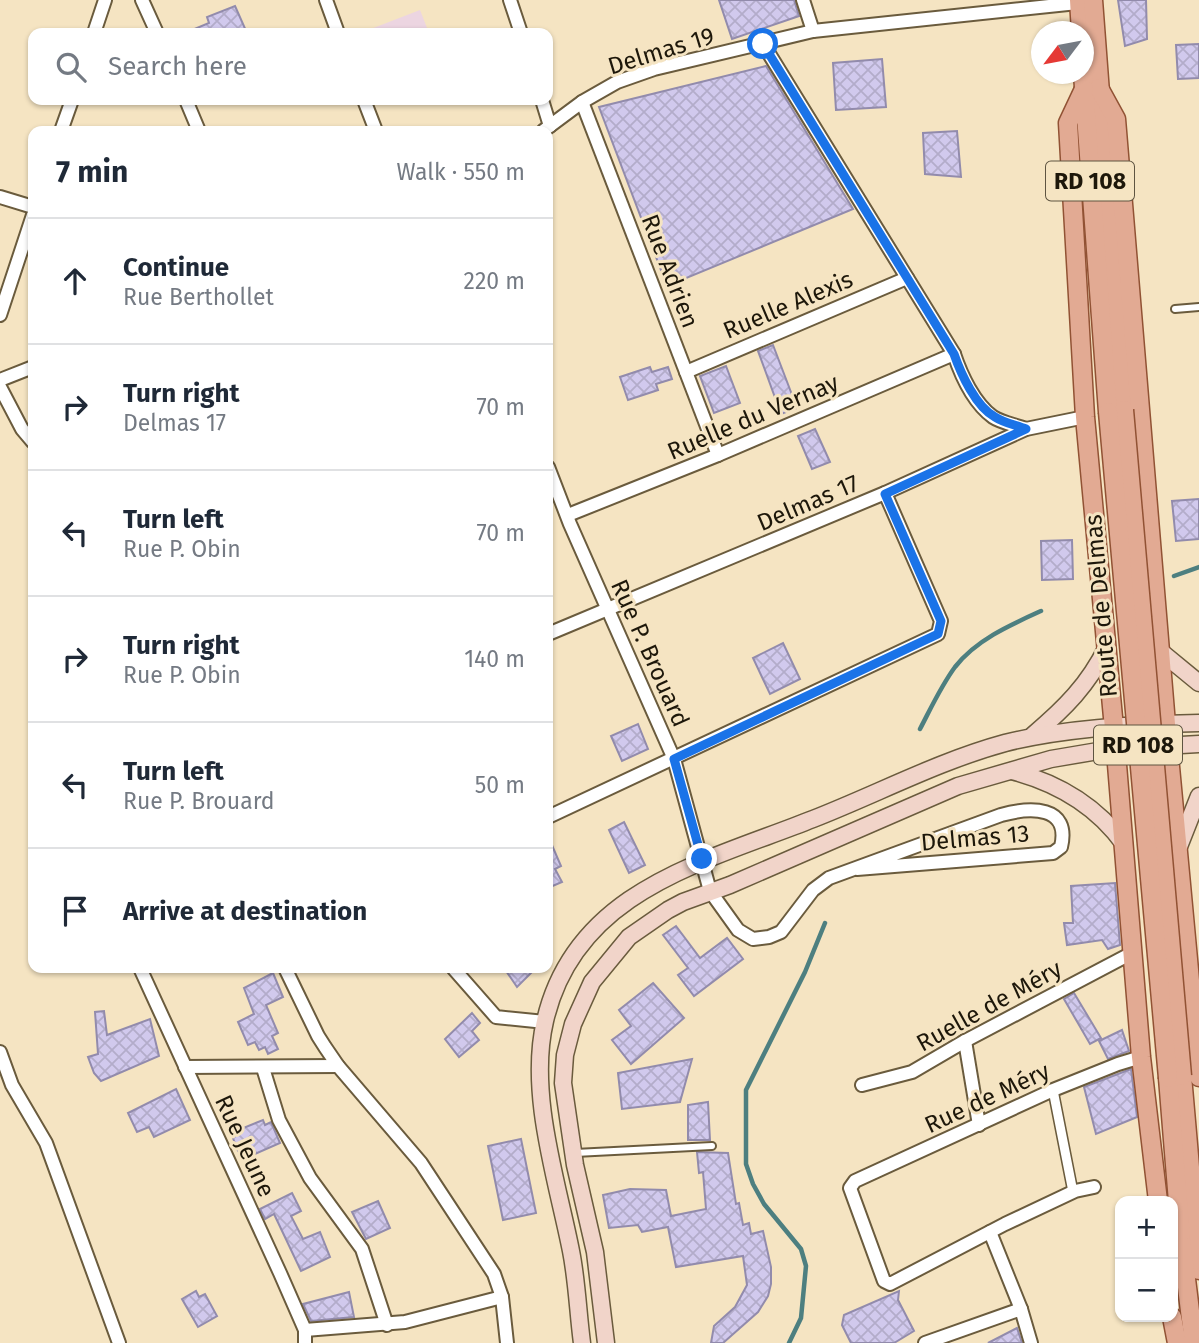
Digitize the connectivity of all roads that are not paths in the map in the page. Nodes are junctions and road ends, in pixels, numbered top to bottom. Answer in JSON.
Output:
{"nodes":[{"id":1,"x":105,"y":0,"type":"edge"},
{"id":2,"x":142,"y":0,"type":"edge"},
{"id":3,"x":326,"y":0,"type":"edge"},
{"id":4,"x":510,"y":0,"type":"edge"},
{"id":5,"x":803,"y":0,"type":"edge"},
{"id":6,"x":1086,"y":1,"type":"edge"},
{"id":7,"x":1082,"y":21,"type":"edge"},
{"id":8,"x":1086,"y":21,"type":"edge"},
{"id":9,"x":96,"y":28,"type":"edge"},
{"id":10,"x":155,"y":28,"type":"edge"},
{"id":11,"x":336,"y":28,"type":"edge"},
{"id":12,"x":518,"y":28,"type":"edge"},
{"id":13,"x":813,"y":31,"type":"junction"},
{"id":14,"x":763,"y":44,"type":"junction"},
{"id":15,"x":1088,"y":84,"type":"edge"},
{"id":16,"x":582,"y":102,"type":"junction"},
{"id":17,"x":70,"y":105,"type":"edge"},
{"id":18,"x":188,"y":105,"type":"edge"},
{"id":19,"x":366,"y":105,"type":"edge"},
{"id":20,"x":543,"y":105,"type":"edge"},
{"id":21,"x":63,"y":126,"type":"edge"},
{"id":22,"x":197,"y":126,"type":"edge"},
{"id":23,"x":374,"y":126,"type":"edge"},
{"id":24,"x":547,"y":126,"type":"edge"},
{"id":25,"x":550,"y":126,"type":"edge"},
{"id":26,"x":0,"y":197,"type":"edge"},
{"id":27,"x":28,"y":205,"type":"edge"},
{"id":28,"x":28,"y":230,"type":"edge"},
{"id":29,"x":906,"y":278,"type":"junction"},
{"id":30,"x":1199,"y":307,"type":"edge"},
{"id":31,"x":1175,"y":309,"type":"dead end"},
{"id":32,"x":0,"y":315,"type":"edge"},
{"id":33,"x":954,"y":354,"type":"junction"},
{"id":34,"x":28,"y":369,"type":"edge"},
{"id":35,"x":686,"y":372,"type":"junction"},
{"id":36,"x":0,"y":380,"type":"edge"},
{"id":37,"x":0,"y":387,"type":"edge"},
{"id":38,"x":1146,"y":405,"type":"dead end"},
{"id":39,"x":1085,"y":417,"type":"junction"},
{"id":40,"x":1026,"y":429,"type":"junction"},
{"id":41,"x":28,"y":436,"type":"edge"},
{"id":42,"x":1151,"y":446,"type":"dead end"},
{"id":43,"x":718,"y":455,"type":"junction"},
{"id":44,"x":553,"y":481,"type":"edge"},
{"id":45,"x":885,"y":494,"type":"junction"},
{"id":46,"x":568,"y":515,"type":"junction"},
{"id":47,"x":607,"y":609,"type":"junction"},
{"id":48,"x":553,"y":632,"type":"edge"},
{"id":49,"x":1107,"y":647,"type":"junction"},
{"id":50,"x":1160,"y":651,"type":"junction"},
{"id":51,"x":1199,"y":683,"type":"edge"},
{"id":52,"x":1199,"y":723,"type":"edge"},
{"id":53,"x":1166,"y":724,"type":"junction"},
{"id":54,"x":1106,"y":729,"type":"junction"},
{"id":55,"x":1030,"y":737,"type":"junction"},
{"id":56,"x":1199,"y":744,"type":"edge"},
{"id":57,"x":1173,"y":745,"type":"junction"},
{"id":58,"x":1115,"y":749,"type":"junction"},
{"id":59,"x":674,"y":759,"type":"junction"},
{"id":60,"x":1012,"y":771,"type":"junction"},
{"id":61,"x":1199,"y":796,"type":"edge"},
{"id":62,"x":553,"y":815,"type":"edge"},
{"id":63,"x":1124,"y":844,"type":"junction"},
{"id":64,"x":1178,"y":849,"type":"junction"},
{"id":65,"x":702,"y":859,"type":"junction"},
{"id":66,"x":857,"y":869,"type":"junction"},
{"id":67,"x":710,"y":891,"type":"junction"},
{"id":68,"x":1132,"y":953,"type":"junction"},
{"id":69,"x":142,"y":973,"type":"edge"},
{"id":70,"x":287,"y":973,"type":"edge"},
{"id":71,"x":457,"y":973,"type":"edge"},
{"id":72,"x":545,"y":1022,"type":"junction"},
{"id":73,"x":965,"y":1041,"type":"junction"},
{"id":74,"x":0,"y":1052,"type":"edge"},
{"id":75,"x":1141,"y":1057,"type":"junction"},
{"id":76,"x":338,"y":1066,"type":"junction"},
{"id":77,"x":185,"y":1067,"type":"junction"},
{"id":78,"x":263,"y":1068,"type":"junction"},
{"id":79,"x":1183,"y":1077,"type":"edge"},
{"id":80,"x":862,"y":1086,"type":"dead end"},
{"id":81,"x":1054,"y":1090,"type":"junction"},
{"id":82,"x":979,"y":1125,"type":"junction"},
{"id":83,"x":712,"y":1146,"type":"dead end"},
{"id":84,"x":573,"y":1153,"type":"junction"},
{"id":85,"x":1094,"y":1187,"type":"dead end"},
{"id":86,"x":1073,"y":1192,"type":"junction"},
{"id":87,"x":1157,"y":1196,"type":"edge"},
{"id":88,"x":990,"y":1232,"type":"junction"},
{"id":89,"x":1199,"y":1270,"type":"edge"},
{"id":90,"x":502,"y":1297,"type":"junction"},
{"id":91,"x":1021,"y":1310,"type":"junction"},
{"id":92,"x":1173,"y":1322,"type":"edge"},
{"id":93,"x":387,"y":1325,"type":"junction"},
{"id":94,"x":305,"y":1337,"type":"edge"},
{"id":95,"x":119,"y":1343,"type":"edge"},
{"id":96,"x":507,"y":1343,"type":"edge"},
{"id":97,"x":582,"y":1343,"type":"edge"},
{"id":98,"x":606,"y":1343,"type":"edge"},
{"id":99,"x":925,"y":1343,"type":"edge"},
{"id":100,"x":1031,"y":1343,"type":"edge"},
{"id":101,"x":1177,"y":1343,"type":"edge"},
{"id":102,"x":1194,"y":1343,"type":"edge"}],
"edges":[{"from":1,"to":9,"type":"street"},
{"from":2,"to":10,"type":"street"},
{"from":3,"to":11,"type":"street"},
{"from":4,"to":12,"type":"street"},
{"from":5,"to":13,"type":"street"},
{"from":6,"to":7,"type":"main road"},
{"from":6,"to":8,"type":"main road","name":"Route de Delmas","number":"RD 108"},
{"from":6,"to":13,"type":"street","name":"Delmas 19"},
{"from":13,"to":14,"type":"street","name":"Delmas 19"},
{"from":14,"to":16,"type":"street","name":"Delmas 19"},
{"from":14,"to":29,"type":"street"},
{"from":15,"to":39,"type":"main road"},
{"from":15,"to":50,"type":"main road"},
{"from":15,"to":79,"type":"main road","name":"Route de Delmas","number":"RD 108","bridge":true},
{"from":16,"to":25,"type":"street","name":"Delmas 19"},
{"from":16,"to":35,"type":"street","name":"Rue Adrien"},
{"from":17,"to":21,"type":"street"},
{"from":18,"to":22,"type":"street"},
{"from":19,"to":23,"type":"street"},
{"from":20,"to":24,"type":"street"},
{"from":26,"to":27,"type":"street"},
{"from":28,"to":32,"type":"street"},
{"from":29,"to":33,"type":"street"},
{"from":29,"to":35,"type":"street","name":"Ruelle Alexis"},
{"from":30,"to":31,"type":"lane"},
{"from":33,"to":40,"type":"street"},
{"from":33,"to":43,"type":"street","name":"Ruelle du Vernay"},
{"from":34,"to":36,"type":"street"},
{"from":35,"to":43,"type":"street","name":"Rue Adrien"},
{"from":37,"to":41,"type":"street"},
{"from":38,"to":42,"type":"lane"},
{"from":39,"to":40,"type":"street","name":"Delmas 17"},
{"from":39,"to":49,"type":"main road"},
{"from":40,"to":45,"type":"street","name":"Delmas 17"},
{"from":43,"to":46,"type":"street","name":"Ruelle du Vernay"},
{"from":44,"to":46,"type":"street","name":"Rue P. Brouard"},
{"from":45,"to":47,"type":"street","name":"Delmas 17"},
{"from":45,"to":59,"type":"street"},
{"from":46,"to":47,"type":"street","name":"Rue P. Brouard"},
{"from":47,"to":48,"type":"street","name":"Delmas 17"},
{"from":47,"to":59,"type":"street","name":"Rue P. Brouard"},
{"from":49,"to":54,"type":"main road"},
{"from":49,"to":55,"type":"main road"},
{"from":50,"to":51,"type":"main road"},
{"from":50,"to":53,"type":"main road"},
{"from":52,"to":53,"type":"main road"},
{"from":53,"to":54,"type":"main road"},
{"from":53,"to":57,"type":"main road"},
{"from":54,"to":55,"type":"main road"},
{"from":54,"to":58,"type":"main road"},
{"from":55,"to":65,"type":"main road"},
{"from":56,"to":57,"type":"main road"},
{"from":57,"to":58,"type":"main road"},
{"from":57,"to":64,"type":"main road"},
{"from":58,"to":60,"type":"main road"},
{"from":58,"to":63,"type":"main road"},
{"from":59,"to":62,"type":"street"},
{"from":59,"to":65,"type":"street","name":"Rue P. Brouard"},
{"from":60,"to":63,"type":"main road"},
{"from":60,"to":67,"type":"main road"},
{"from":61,"to":64,"type":"main road"},
{"from":63,"to":68,"type":"main road"},
{"from":64,"to":79,"type":"main road"},
{"from":65,"to":67,"type":"street","name":"Rue P. Brouard"},
{"from":65,"to":72,"type":"main road"},
{"from":66,"to":66,"type":"street","name":"Delmas 13"},
{"from":66,"to":67,"type":"street","name":"Delmas 13"},
{"from":67,"to":84,"type":"main road"},
{"from":68,"to":73,"type":"street","name":"Ruelle de Méry"},
{"from":68,"to":75,"type":"main road"},
{"from":69,"to":77,"type":"street","name":"Rue Jeune"},
{"from":70,"to":76,"type":"street"},
{"from":71,"to":72,"type":"street"},
{"from":72,"to":97,"type":"main road"},
{"from":73,"to":80,"type":"street","name":"Ruelle de Méry"},
{"from":73,"to":82,"type":"street"},
{"from":74,"to":95,"type":"street"},
{"from":75,"to":81,"type":"street","name":"Rue de Méry"},
{"from":75,"to":87,"type":"main road"},
{"from":76,"to":78,"type":"street"},
{"from":76,"to":90,"type":"street"},
{"from":77,"to":78,"type":"street"},
{"from":77,"to":94,"type":"street","name":"Rue Jeune"},
{"from":78,"to":93,"type":"street"},
{"from":79,"to":89,"type":"main road","name":"Route de Delmas","number":"RD 108"},
{"from":79,"to":102,"type":"main road","name":"Route de Delmas","number":"RD 108"},
{"from":81,"to":82,"type":"street","name":"Rue de Méry"},
{"from":81,"to":86,"type":"street"},
{"from":82,"to":88,"type":"street","name":"Rue de Méry"},
{"from":83,"to":84,"type":"lane"},
{"from":84,"to":98,"type":"main road"},
{"from":85,"to":86,"type":"street"},
{"from":86,"to":88,"type":"street"},
{"from":88,"to":91,"type":"street"},
{"from":90,"to":93,"type":"street"},
{"from":90,"to":96,"type":"street"},
{"from":91,"to":99,"type":"street"},
{"from":91,"to":100,"type":"street"},
{"from":92,"to":101,"type":"main road"},
{"from":93,"to":94,"type":"street"}]}
